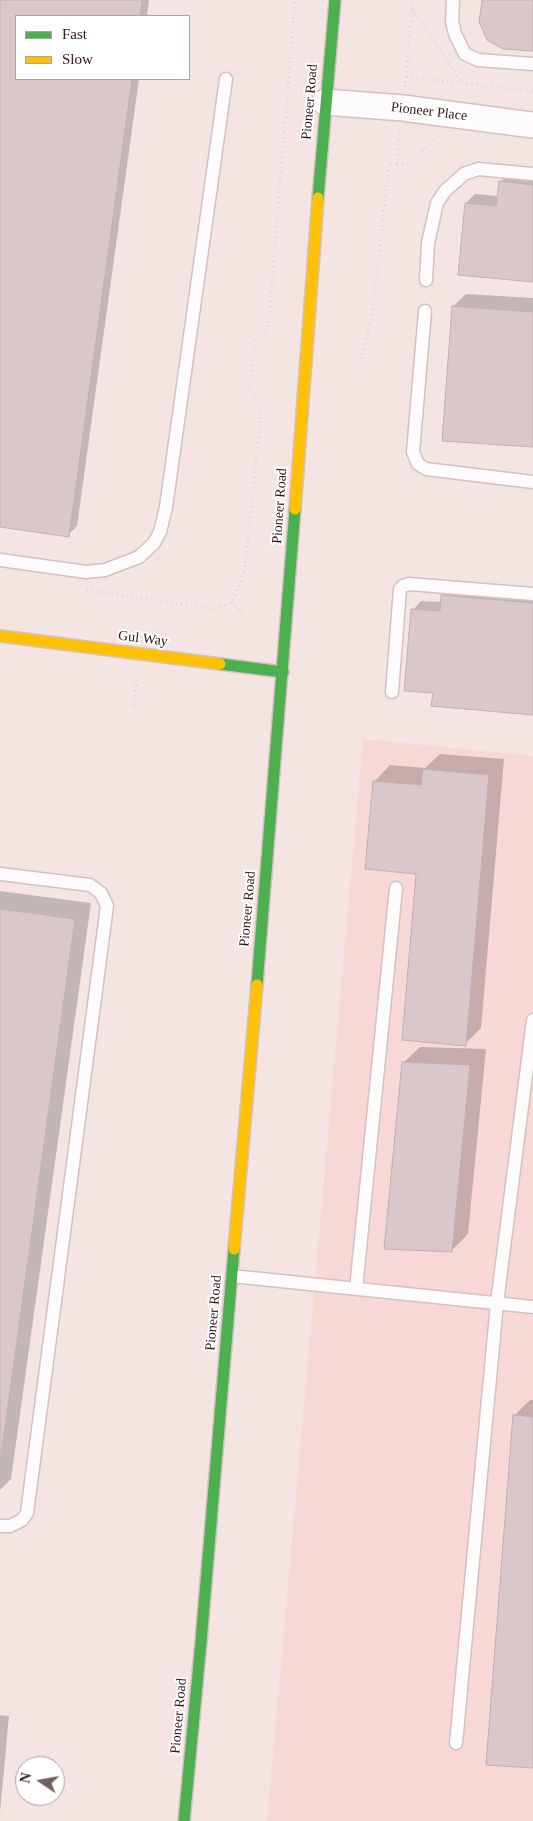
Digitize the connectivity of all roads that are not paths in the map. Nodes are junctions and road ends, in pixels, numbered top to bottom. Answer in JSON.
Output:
{"nodes":[{"id":1,"x":335,"y":0,"type":"edge"},
{"id":2,"x":453,"y":0,"type":"edge"},
{"id":3,"x":533,"y":64,"type":"edge"},
{"id":4,"x":226,"y":79,"type":"dead end"},
{"id":5,"x":325,"y":102,"type":"junction"},
{"id":6,"x":533,"y":125,"type":"edge"},
{"id":7,"x":533,"y":174,"type":"edge"},
{"id":8,"x":426,"y":280,"type":"dead end"},
{"id":9,"x":425,"y":312,"type":"dead end"},
{"id":10,"x":533,"y":482,"type":"edge"},
{"id":11,"x":0,"y":560,"type":"edge"},
{"id":12,"x":533,"y":594,"type":"edge"},
{"id":13,"x":0,"y":636,"type":"edge"},
{"id":14,"x":283,"y":672,"type":"junction"},
{"id":15,"x":392,"y":692,"type":"dead end"},
{"id":16,"x":0,"y":874,"type":"edge"},
{"id":17,"x":396,"y":888,"type":"dead end"},
{"id":18,"x":533,"y":1020,"type":"edge"},
{"id":19,"x":232,"y":1276,"type":"junction"},
{"id":20,"x":356,"y":1289,"type":"junction"},
{"id":21,"x":497,"y":1304,"type":"junction"},
{"id":22,"x":533,"y":1307,"type":"edge"},
{"id":23,"x":0,"y":1526,"type":"edge"},
{"id":24,"x":456,"y":1742,"type":"dead end"},
{"id":25,"x":184,"y":1821,"type":"edge"}],
"edges":[{"from":1,"to":5,"type":"main road","name":"Pioneer Road"},
{"from":2,"to":3,"type":"lane"},
{"from":4,"to":11,"type":"lane"},
{"from":5,"to":6,"type":"street","name":"Pioneer Place"},
{"from":5,"to":14,"type":"main road","name":"Pioneer Road"},
{"from":7,"to":8,"type":"lane"},
{"from":9,"to":10,"type":"lane"},
{"from":12,"to":15,"type":"lane"},
{"from":13,"to":14,"type":"main road","name":"Gul Way"},
{"from":14,"to":19,"type":"main road","name":"Pioneer Road"},
{"from":16,"to":23,"type":"lane"},
{"from":17,"to":20,"type":"lane"},
{"from":18,"to":21,"type":"lane"},
{"from":19,"to":20,"type":"lane"},
{"from":19,"to":25,"type":"main road","name":"Pioneer Road"},
{"from":20,"to":21,"type":"lane"},
{"from":21,"to":22,"type":"lane"},
{"from":21,"to":24,"type":"lane"}]}
